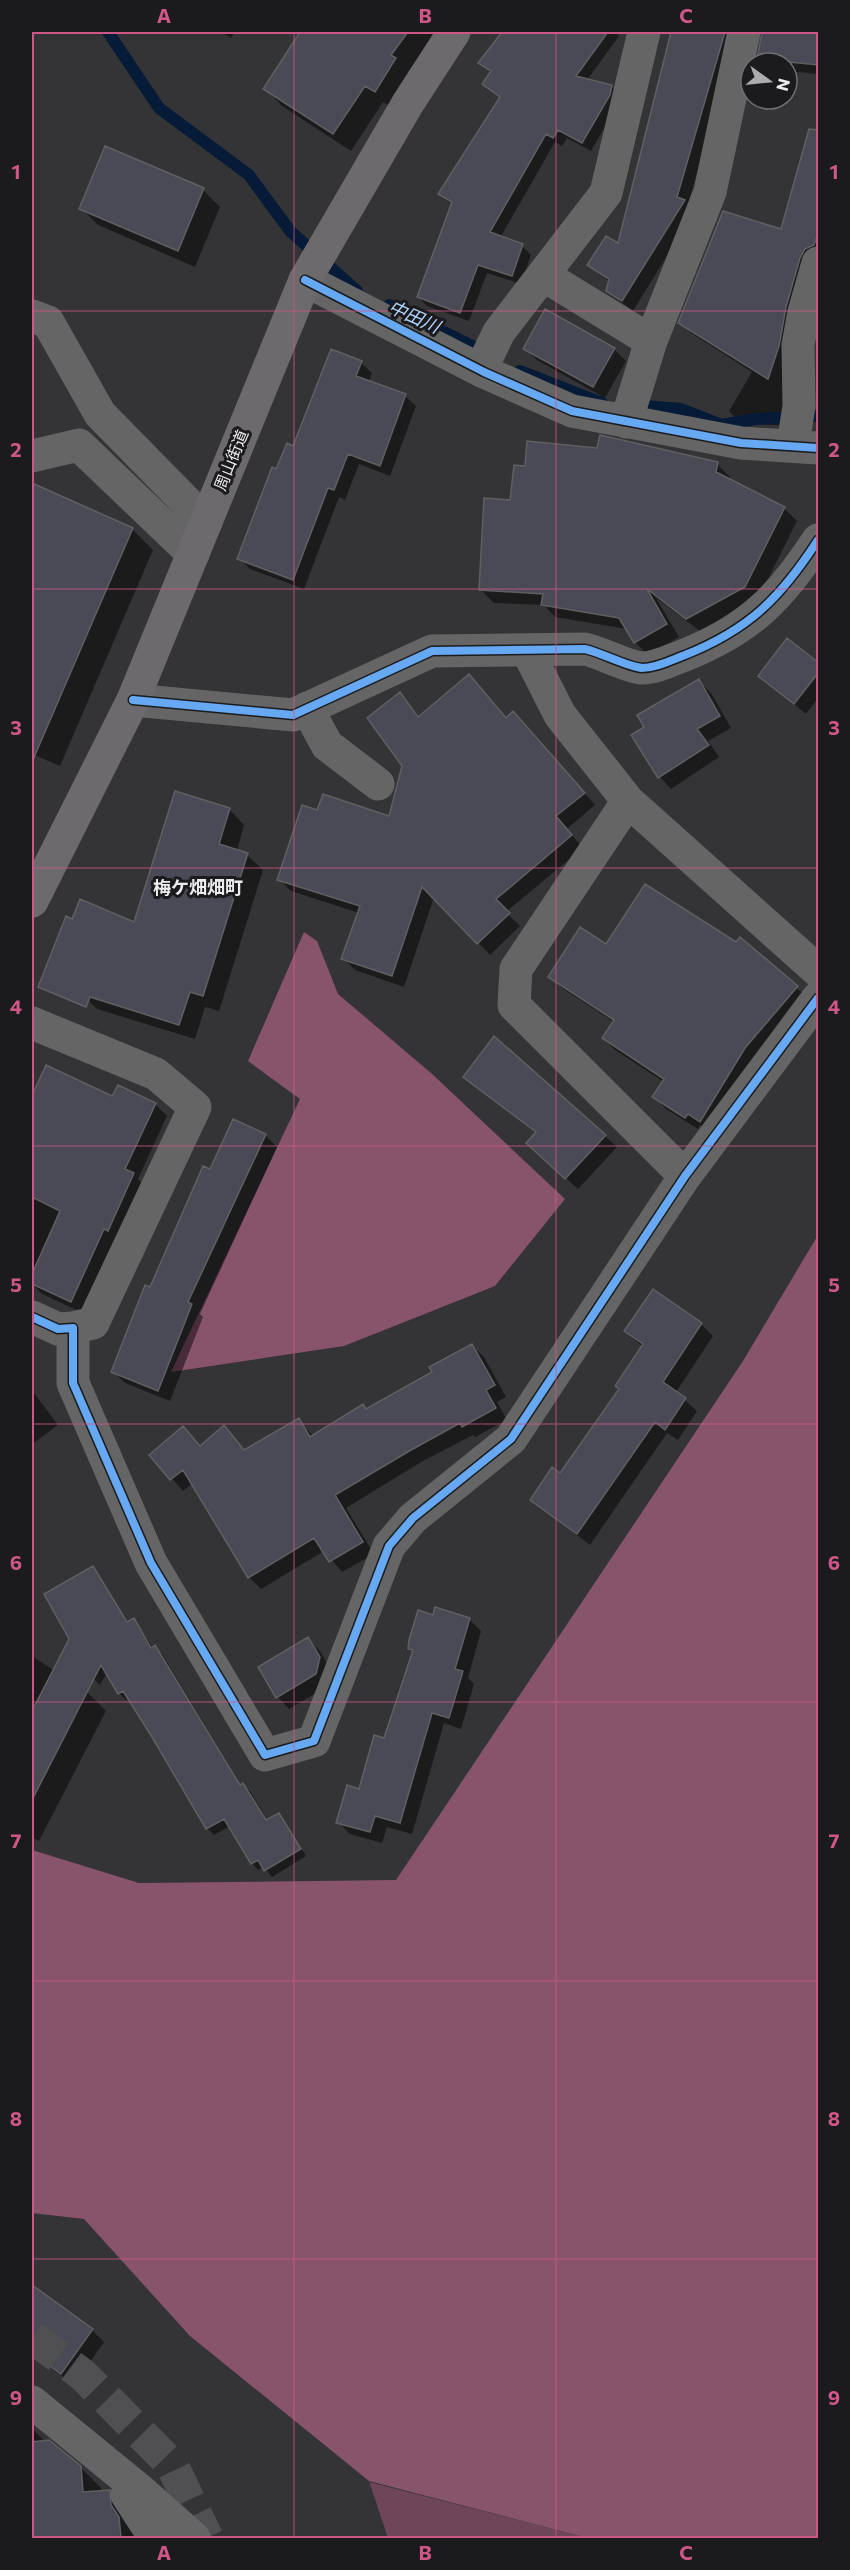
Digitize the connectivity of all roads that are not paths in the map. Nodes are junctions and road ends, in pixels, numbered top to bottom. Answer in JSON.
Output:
{"nodes":[{"id":1,"x":454,"y":32,"type":"edge"},
{"id":2,"x":644,"y":32,"type":"edge"},
{"id":3,"x":744,"y":32,"type":"edge"},
{"id":4,"x":819,"y":262,"type":"edge"},
{"id":5,"x":543,"y":275,"type":"junction"},
{"id":6,"x":307,"y":277,"type":"junction"},
{"id":7,"x":32,"y":316,"type":"edge"},
{"id":8,"x":651,"y":341,"type":"junction"},
{"id":9,"x":489,"y":357,"type":"junction"},
{"id":10,"x":626,"y":422,"type":"junction"},
{"id":11,"x":806,"y":446,"type":"edge"},
{"id":12,"x":32,"y":456,"type":"edge"},
{"id":13,"x":206,"y":522,"type":"junction"},
{"id":14,"x":819,"y":540,"type":"edge"},
{"id":15,"x":193,"y":554,"type":"junction"},
{"id":16,"x":527,"y":650,"type":"junction"},
{"id":17,"x":133,"y":700,"type":"junction"},
{"id":18,"x":307,"y":708,"type":"junction"},
{"id":19,"x":378,"y":784,"type":"dead end"},
{"id":20,"x":628,"y":801,"type":"junction"},
{"id":21,"x":32,"y":902,"type":"edge"},
{"id":22,"x":819,"y":971,"type":"edge"},
{"id":23,"x":819,"y":998,"type":"edge"},
{"id":24,"x":32,"y":1023,"type":"edge"},
{"id":25,"x":685,"y":1176,"type":"junction"},
{"id":26,"x":32,"y":1317,"type":"edge"},
{"id":27,"x":73,"y":1328,"type":"junction"},
{"id":28,"x":32,"y":2402,"type":"edge"},
{"id":29,"x":106,"y":2463,"type":"junction"},
{"id":30,"x":155,"y":2538,"type":"edge"},
{"id":31,"x":194,"y":2538,"type":"edge"}],
"edges":[{"from":1,"to":6,"type":"highway","name":"周山街道"},
{"from":2,"to":5,"type":"street"},
{"from":3,"to":8,"type":"street"},
{"from":4,"to":11,"type":"street"},
{"from":5,"to":8,"type":"street"},
{"from":5,"to":9,"type":"street"},
{"from":6,"to":9,"type":"street"},
{"from":6,"to":13,"type":"highway","name":"周山街道"},
{"from":7,"to":13,"type":"street"},
{"from":8,"to":10,"type":"street"},
{"from":9,"to":10,"type":"street"},
{"from":10,"to":11,"type":"street"},
{"from":12,"to":15,"type":"street"},
{"from":13,"to":15,"type":"highway","name":"周山街道"},
{"from":14,"to":16,"type":"street"},
{"from":15,"to":17,"type":"highway","name":"周山街道"},
{"from":16,"to":18,"type":"street"},
{"from":16,"to":20,"type":"street"},
{"from":17,"to":18,"type":"street"},
{"from":17,"to":21,"type":"highway","name":"周山街道"},
{"from":18,"to":19,"type":"street"},
{"from":20,"to":22,"type":"street"},
{"from":20,"to":25,"type":"street"},
{"from":23,"to":25,"type":"street"},
{"from":24,"to":27,"type":"street"},
{"from":25,"to":27,"type":"street"},
{"from":26,"to":27,"type":"street"},
{"from":28,"to":29,"type":"street"},
{"from":29,"to":30,"type":"street"},
{"from":29,"to":31,"type":"street"}]}
